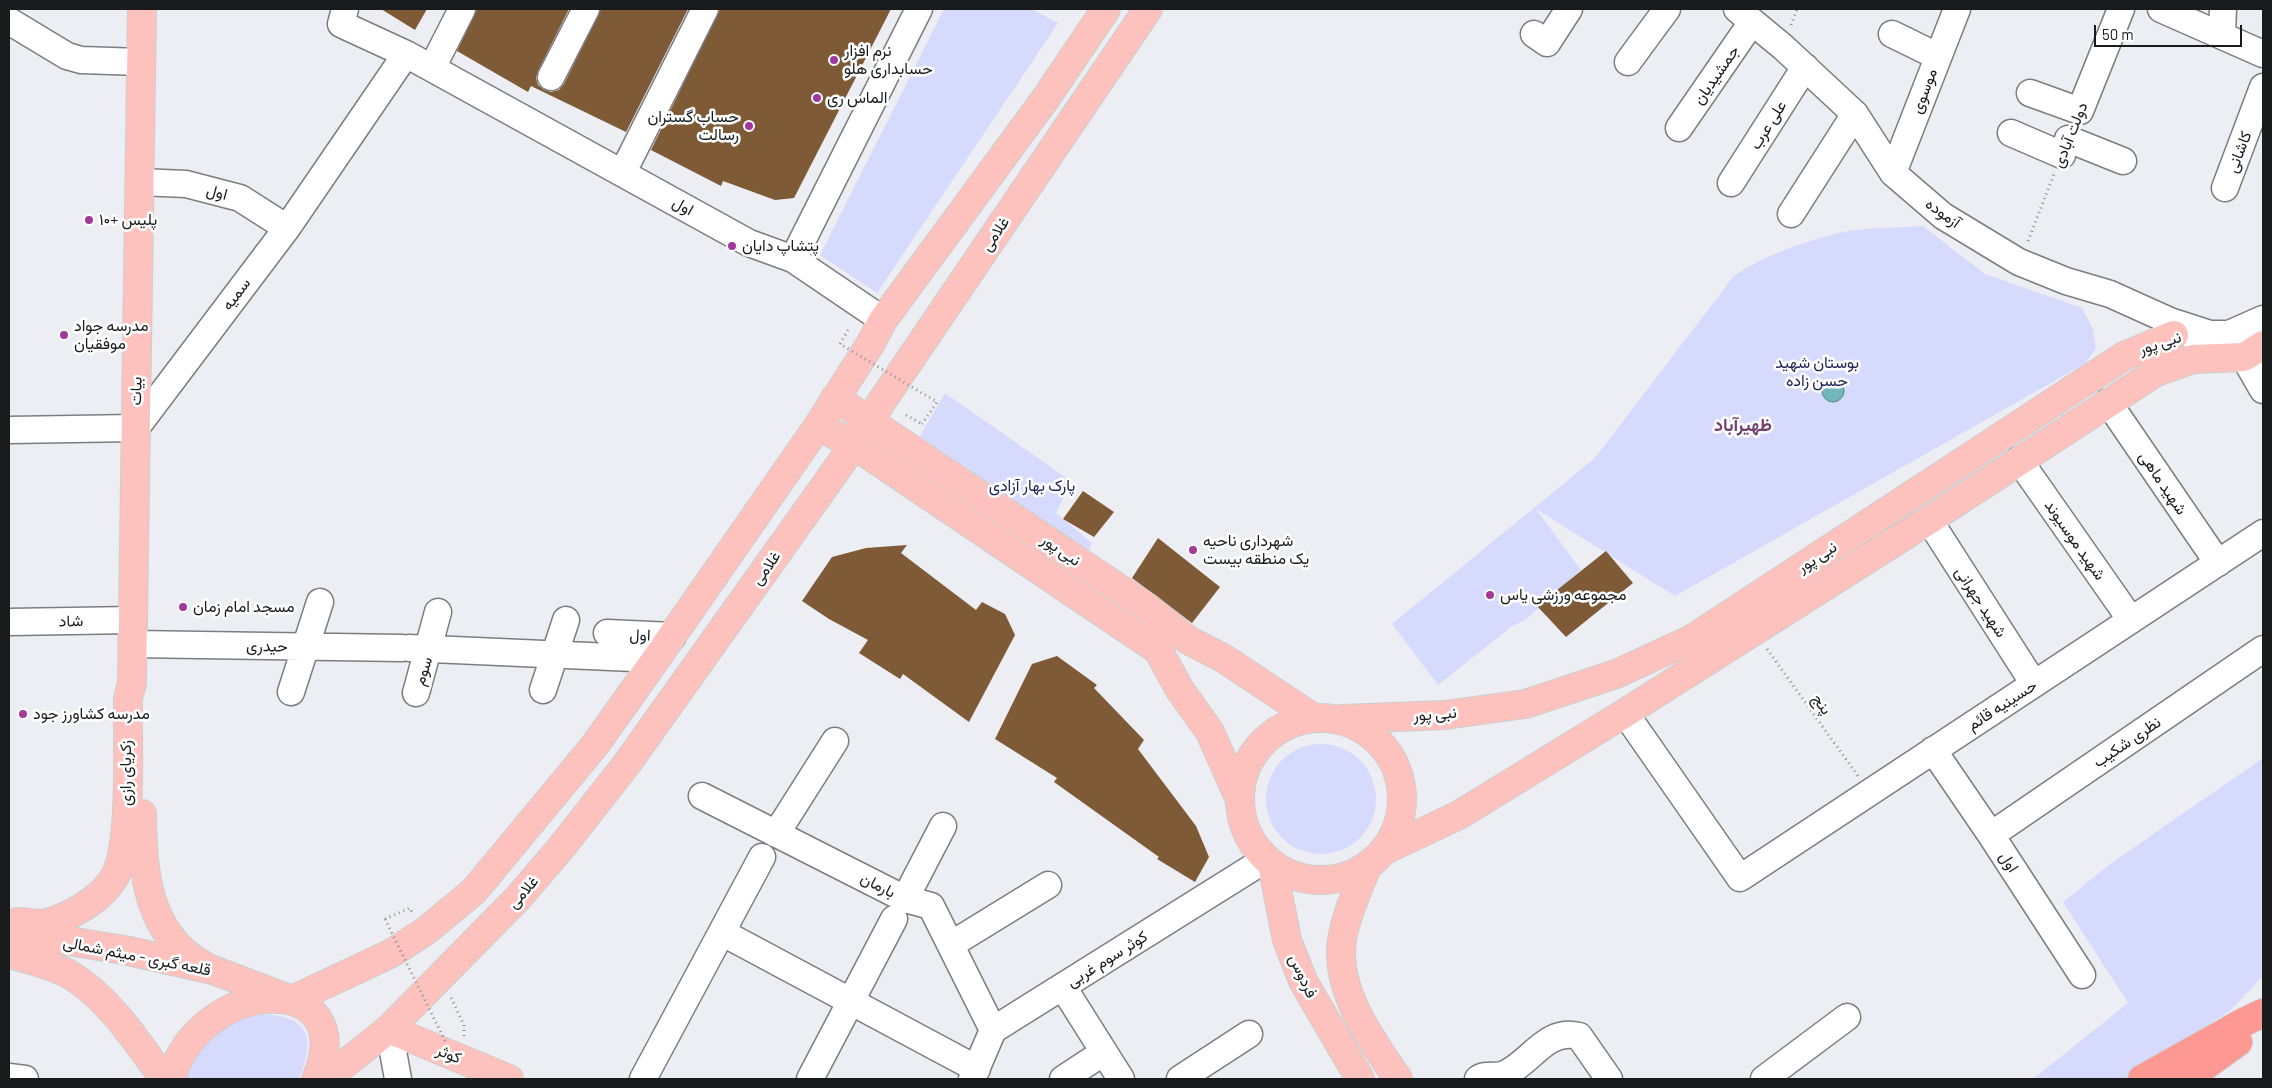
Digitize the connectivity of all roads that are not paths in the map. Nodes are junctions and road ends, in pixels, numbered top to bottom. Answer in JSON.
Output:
{"nodes":[{"id":1,"x":142,"y":9,"type":"edge"},
{"id":2,"x":345,"y":9,"type":"edge"},
{"id":3,"x":462,"y":9,"type":"edge"},
{"id":4,"x":586,"y":9,"type":"edge"},
{"id":5,"x":705,"y":9,"type":"edge"},
{"id":6,"x":919,"y":9,"type":"edge"},
{"id":7,"x":1106,"y":9,"type":"edge"},
{"id":8,"x":1148,"y":9,"type":"edge"},
{"id":9,"x":1569,"y":9,"type":"edge"},
{"id":10,"x":1667,"y":9,"type":"edge"},
{"id":11,"x":1956,"y":9,"type":"edge"},
{"id":12,"x":2121,"y":9,"type":"edge"},
{"id":13,"x":2161,"y":9,"type":"edge"},
{"id":14,"x":1745,"y":15,"type":"edge"},
{"id":15,"x":9,"y":21,"type":"edge"},
{"id":16,"x":2222,"y":21,"type":"edge"},
{"id":17,"x":1534,"y":34,"type":"dead end"},
{"id":18,"x":1892,"y":34,"type":"dead end"},
{"id":19,"x":406,"y":54,"type":"junction"},
{"id":20,"x":2263,"y":54,"type":"edge"},
{"id":21,"x":1937,"y":56,"type":"junction"},
{"id":22,"x":141,"y":62,"type":"junction"},
{"id":23,"x":1628,"y":62,"type":"dead end"},
{"id":24,"x":1804,"y":67,"type":"junction"},
{"id":25,"x":432,"y":68,"type":"junction"},
{"id":26,"x":550,"y":77,"type":"dead end"},
{"id":27,"x":2263,"y":87,"type":"edge"},
{"id":28,"x":2030,"y":93,"type":"dead end"},
{"id":29,"x":1855,"y":114,"type":"junction"},
{"id":30,"x":1679,"y":128,"type":"dead end"},
{"id":31,"x":2012,"y":134,"type":"dead end"},
{"id":32,"x":2122,"y":161,"type":"dead end"},
{"id":33,"x":623,"y":172,"type":"junction"},
{"id":34,"x":1893,"y":173,"type":"junction"},
{"id":35,"x":140,"y":182,"type":"junction"},
{"id":36,"x":1731,"y":183,"type":"dead end"},
{"id":37,"x":2225,"y":188,"type":"dead end"},
{"id":38,"x":1791,"y":214,"type":"dead end"},
{"id":39,"x":287,"y":228,"type":"junction"},
{"id":40,"x":793,"y":259,"type":"junction"},
{"id":41,"x":2263,"y":319,"type":"edge"},
{"id":42,"x":882,"y":320,"type":"junction"},
{"id":43,"x":2207,"y":333,"type":"junction"},
{"id":44,"x":2174,"y":335,"type":"joint"},
{"id":45,"x":2254,"y":351,"type":"edge"},
{"id":46,"x":2263,"y":390,"type":"edge"},
{"id":47,"x":835,"y":398,"type":"junction"},
{"id":48,"x":2108,"y":402,"type":"junction"},
{"id":49,"x":868,"y":422,"type":"junction"},
{"id":50,"x":818,"y":426,"type":"junction"},
{"id":51,"x":136,"y":428,"type":"junction"},
{"id":52,"x":9,"y":430,"type":"edge"},
{"id":53,"x":854,"y":445,"type":"junction"},
{"id":54,"x":2019,"y":460,"type":"junction"},
{"id":55,"x":1929,"y":520,"type":"junction"},
{"id":56,"x":2263,"y":533,"type":"edge"},
{"id":57,"x":2218,"y":563,"type":"junction"},
{"id":58,"x":320,"y":602,"type":"dead end"},
{"id":59,"x":438,"y":612,"type":"dead end"},
{"id":60,"x":566,"y":620,"type":"dead end"},
{"id":61,"x":2131,"y":620,"type":"junction"},
{"id":62,"x":9,"y":622,"type":"edge"},
{"id":63,"x":133,"y":632,"type":"junction"},
{"id":64,"x":607,"y":633,"type":"dead end"},
{"id":65,"x":673,"y":636,"type":"junction"},
{"id":66,"x":304,"y":647,"type":"junction"},
{"id":67,"x":414,"y":649,"type":"junction"},
{"id":68,"x":2263,"y":649,"type":"edge"},
{"id":69,"x":555,"y":655,"type":"junction"},
{"id":70,"x":656,"y":660,"type":"junction"},
{"id":71,"x":132,"y":683,"type":"junction"},
{"id":72,"x":2034,"y":684,"type":"junction"},
{"id":73,"x":543,"y":690,"type":"dead end"},
{"id":74,"x":291,"y":692,"type":"dead end"},
{"id":75,"x":416,"y":693,"type":"dead end"},
{"id":76,"x":1625,"y":712,"type":"junction"},
{"id":77,"x":1312,"y":717,"type":"junction"},
{"id":78,"x":1342,"y":719,"type":"junction"},
{"id":79,"x":835,"y":741,"type":"dead end"},
{"id":80,"x":1933,"y":750,"type":"junction"},
{"id":81,"x":702,"y":796,"type":"dead end"},
{"id":82,"x":1240,"y":800,"type":"junction"},
{"id":83,"x":943,"y":826,"type":"dead end"},
{"id":84,"x":776,"y":834,"type":"junction"},
{"id":85,"x":1992,"y":835,"type":"junction"},
{"id":86,"x":762,"y":857,"type":"dead end"},
{"id":87,"x":1376,"y":858,"type":"junction"},
{"id":88,"x":1269,"y":861,"type":"junction"},
{"id":89,"x":1048,"y":885,"type":"dead end"},
{"id":90,"x":900,"y":909,"type":"junction"},
{"id":91,"x":9,"y":921,"type":"edge"},
{"id":92,"x":9,"y":931,"type":"edge"},
{"id":93,"x":722,"y":932,"type":"junction"},
{"id":94,"x":952,"y":944,"type":"junction"},
{"id":95,"x":9,"y":954,"type":"edge"},
{"id":96,"x":213,"y":970,"type":"junction"},
{"id":97,"x":2082,"y":975,"type":"dead end"},
{"id":98,"x":1063,"y":987,"type":"junction"},
{"id":99,"x":292,"y":1000,"type":"junction"},
{"id":100,"x":851,"y":1001,"type":"junction"},
{"id":101,"x":2263,"y":1013,"type":"edge"},
{"id":102,"x":1847,"y":1017,"type":"dead end"},
{"id":103,"x":2263,"y":1024,"type":"edge"},
{"id":104,"x":993,"y":1030,"type":"junction"},
{"id":105,"x":1249,"y":1034,"type":"dead end"},
{"id":106,"x":379,"y":1037,"type":"junction"},
{"id":107,"x":1104,"y":1052,"type":"junction"},
{"id":108,"x":975,"y":1074,"type":"edge"},
{"id":109,"x":9,"y":1077,"type":"edge"},
{"id":110,"x":1504,"y":1077,"type":"edge"},
{"id":111,"x":25,"y":1079,"type":"edge"},
{"id":112,"x":164,"y":1079,"type":"edge"},
{"id":113,"x":171,"y":1079,"type":"edge"},
{"id":114,"x":316,"y":1079,"type":"edge"},
{"id":115,"x":326,"y":1079,"type":"edge"},
{"id":116,"x":386,"y":1079,"type":"edge"},
{"id":117,"x":398,"y":1079,"type":"edge"},
{"id":118,"x":509,"y":1079,"type":"edge"},
{"id":119,"x":643,"y":1079,"type":"edge"},
{"id":120,"x":810,"y":1079,"type":"edge"},
{"id":121,"x":1063,"y":1079,"type":"edge"},
{"id":122,"x":1121,"y":1079,"type":"edge"},
{"id":123,"x":1180,"y":1079,"type":"edge"},
{"id":124,"x":1360,"y":1079,"type":"edge"},
{"id":125,"x":1398,"y":1079,"type":"edge"},
{"id":126,"x":1478,"y":1079,"type":"edge"},
{"id":127,"x":1609,"y":1079,"type":"edge"},
{"id":128,"x":1764,"y":1079,"type":"edge"},
{"id":129,"x":2142,"y":1079,"type":"edge"},
{"id":130,"x":2187,"y":1079,"type":"edge"}],
"edges":[{"from":1,"to":22,"type":"main road","name":"بیات"},
{"from":2,"to":19,"type":"street","name":"اول"},
{"from":3,"to":25,"type":"street"},
{"from":4,"to":26,"type":"street"},
{"from":5,"to":33,"type":"street"},
{"from":6,"to":40,"type":"street"},
{"from":7,"to":42,"type":"main road"},
{"from":8,"to":49,"type":"main road","name":"غلامی"},
{"from":9,"to":17,"type":"street"},
{"from":10,"to":23,"type":"street"},
{"from":11,"to":21,"type":"street","name":"موسوی"},
{"from":12,"to":28,"type":"street","name":"دولت آبادی"},
{"from":13,"to":16,"type":"street"},
{"from":14,"to":24,"type":"street","name":"آزموده"},
{"from":14,"to":30,"type":"street","name":"جمشیدیان"},
{"from":15,"to":22,"type":"street"},
{"from":16,"to":20,"type":"street"},
{"from":18,"to":21,"type":"street"},
{"from":19,"to":25,"type":"street","name":"اول"},
{"from":19,"to":39,"type":"street","name":"سمیه"},
{"from":21,"to":34,"type":"street","name":"موسوی"},
{"from":22,"to":35,"type":"main road","name":"بیات"},
{"from":24,"to":29,"type":"street","name":"آزموده"},
{"from":24,"to":36,"type":"street","name":"علی عرب"},
{"from":25,"to":33,"type":"street","name":"اول"},
{"from":27,"to":37,"type":"street","name":"کاشانی"},
{"from":29,"to":34,"type":"street","name":"آزموده"},
{"from":29,"to":38,"type":"street"},
{"from":31,"to":32,"type":"street"},
{"from":33,"to":40,"type":"street","name":"اول"},
{"from":34,"to":43,"type":"street","name":"آزموده"},
{"from":35,"to":39,"type":"street","name":"اول"},
{"from":35,"to":51,"type":"main road","name":"بیات"},
{"from":39,"to":51,"type":"street","name":"سمیه"},
{"from":40,"to":42,"type":"street","name":"اول"},
{"from":41,"to":43,"type":"street","name":"نبی پور"},
{"from":42,"to":47,"type":"main road"},
{"from":43,"to":44,"type":"street","name":"نبی پور"},
{"from":44,"to":78,"type":"main road","name":"نبی پور"},
{"from":45,"to":46,"type":"street"},
{"from":45,"to":48,"type":"main road","name":"نبی پور"},
{"from":47,"to":49,"type":"main road","name":"نبی پور"},
{"from":47,"to":50,"type":"main road"},
{"from":48,"to":54,"type":"main road","name":"نبی پور"},
{"from":48,"to":57,"type":"street","name":"شهید ماهی"},
{"from":49,"to":53,"type":"main road","name":"غلامی"},
{"from":49,"to":77,"type":"main road","name":"نبی پور"},
{"from":50,"to":53,"type":"main road","name":"نبی پور"},
{"from":50,"to":65,"type":"main road"},
{"from":51,"to":52,"type":"street"},
{"from":51,"to":63,"type":"main road","name":"بیات"},
{"from":53,"to":82,"type":"main road","name":"نبی پور"},
{"from":53,"to":106,"type":"main road","name":"غلامی"},
{"from":54,"to":55,"type":"main road","name":"نبی پور"},
{"from":54,"to":61,"type":"street","name":"شهید موسیوند"},
{"from":55,"to":72,"type":"street","name":"شهید جهرانی"},
{"from":55,"to":76,"type":"main road","name":"نبی پور"},
{"from":56,"to":57,"type":"street","name":"حسینیه قائم"},
{"from":57,"to":61,"type":"street","name":"حسینیه قائم"},
{"from":58,"to":66,"type":"street"},
{"from":59,"to":67,"type":"street","name":"سوم"},
{"from":60,"to":69,"type":"street"},
{"from":61,"to":72,"type":"street","name":"حسینیه قائم"},
{"from":62,"to":63,"type":"street","name":"شاد"},
{"from":63,"to":66,"type":"street","name":"حیدری"},
{"from":63,"to":71,"type":"main road","name":"بیات"},
{"from":64,"to":65,"type":"street","name":"اول"},
{"from":65,"to":70,"type":"main road"},
{"from":66,"to":67,"type":"street","name":"حیدری"},
{"from":66,"to":74,"type":"street"},
{"from":67,"to":69,"type":"street","name":"حیدری"},
{"from":67,"to":75,"type":"street","name":"سوم"},
{"from":68,"to":85,"type":"street","name":"نظری شکیب"},
{"from":69,"to":70,"type":"street","name":"حیدری"},
{"from":69,"to":73,"type":"street"},
{"from":70,"to":99,"type":"main road"},
{"from":71,"to":91,"type":"main road","name":"زکریای رازی"},
{"from":71,"to":96,"type":"main road","name":"زکریای رازی"},
{"from":72,"to":80,"type":"street","name":"حسینیه قائم"},
{"from":76,"to":80,"type":"street","name":"حسینیه قائم"},
{"from":76,"to":87,"type":"main road","name":"نبی پور"},
{"from":77,"to":78,"type":"main road"},
{"from":77,"to":82,"type":"main road"},
{"from":78,"to":87,"type":"main road"},
{"from":79,"to":84,"type":"street"},
{"from":80,"to":85,"type":"street","name":"اول"},
{"from":81,"to":84,"type":"street","name":"بارمان"},
{"from":82,"to":88,"type":"main road"},
{"from":83,"to":90,"type":"street"},
{"from":84,"to":90,"type":"street","name":"بارمان"},
{"from":85,"to":97,"type":"street","name":"اول"},
{"from":86,"to":93,"type":"street"},
{"from":87,"to":88,"type":"main road"},
{"from":87,"to":125,"type":"main road"},
{"from":88,"to":98,"type":"street","name":"کوثر سوم غربی"},
{"from":88,"to":124,"type":"main road","name":"فردوس"},
{"from":89,"to":94,"type":"street"},
{"from":90,"to":94,"type":"street","name":"بارمان"},
{"from":90,"to":100,"type":"street"},
{"from":92,"to":96,"type":"main road","name":"قلعه گبری - میثم شمالی"},
{"from":93,"to":100,"type":"street"},
{"from":93,"to":119,"type":"street"},
{"from":94,"to":104,"type":"street","name":"بارمان"},
{"from":95,"to":112,"type":"main road","name":"قلعه گبری - میثم شمالی"},
{"from":96,"to":99,"type":"main road","name":"قلعه گبری - میثم شمالی"},
{"from":98,"to":104,"type":"street","name":"کوثر سوم غربی"},
{"from":98,"to":107,"type":"street"},
{"from":99,"to":113,"type":"main road"},
{"from":99,"to":114,"type":"main road","name":"قلعه گبری - میثم شمالی"},
{"from":100,"to":108,"type":"street"},
{"from":100,"to":120,"type":"street"},
{"from":101,"to":129,"type":"highway"},
{"from":102,"to":128,"type":"street"},
{"from":103,"to":130,"type":"highway"},
{"from":104,"to":108,"type":"street"},
{"from":105,"to":123,"type":"street"},
{"from":106,"to":115,"type":"main road","name":"غلامی"},
{"from":106,"to":116,"type":"street"},
{"from":106,"to":117,"type":"street"},
{"from":106,"to":118,"type":"main road","name":"کوثر"},
{"from":107,"to":121,"type":"street"},
{"from":107,"to":122,"type":"street"},
{"from":109,"to":111,"type":"street"},
{"from":110,"to":126,"type":"street"},
{"from":110,"to":127,"type":"street"}]}
